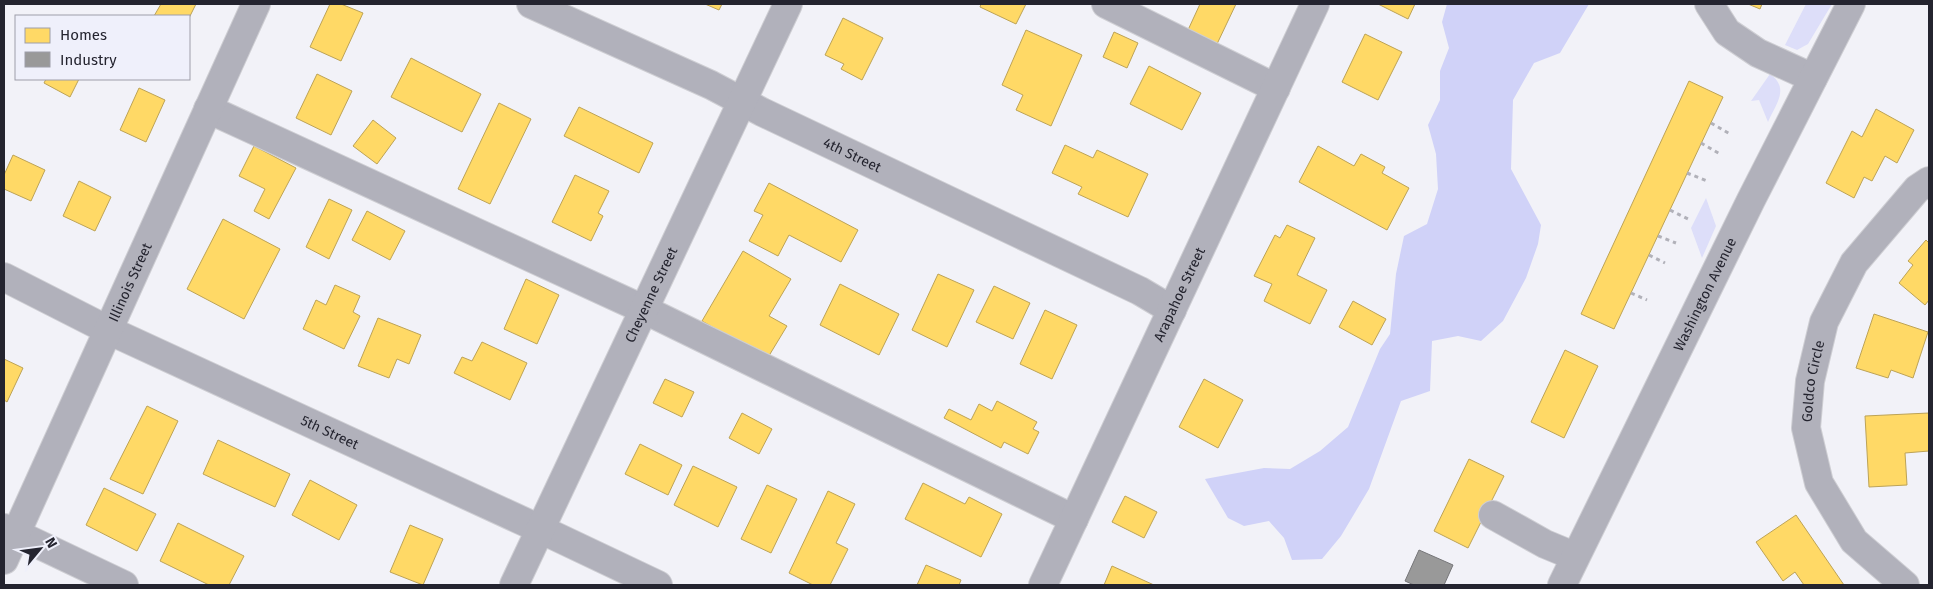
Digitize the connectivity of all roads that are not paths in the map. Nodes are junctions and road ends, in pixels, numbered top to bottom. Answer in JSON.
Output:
{"nodes":[{"id":1,"x":256,"y":4,"type":"edge"},
{"id":2,"x":531,"y":4,"type":"edge"},
{"id":3,"x":788,"y":4,"type":"edge"},
{"id":4,"x":1106,"y":4,"type":"edge"},
{"id":5,"x":1315,"y":4,"type":"edge"},
{"id":6,"x":1709,"y":4,"type":"edge"},
{"id":7,"x":1850,"y":4,"type":"edge"},
{"id":8,"x":1813,"y":78,"type":"junction"},
{"id":9,"x":1276,"y":88,"type":"junction"},
{"id":10,"x":742,"y":101,"type":"junction"},
{"id":11,"x":208,"y":109,"type":"junction"},
{"id":12,"x":1929,"y":181,"type":"edge"},
{"id":13,"x":4,"y":277,"type":"edge"},
{"id":14,"x":645,"y":310,"type":"junction"},
{"id":15,"x":1172,"y":310,"type":"junction"},
{"id":16,"x":108,"y":330,"type":"junction"},
{"id":17,"x":1493,"y":515,"type":"dead end"},
{"id":18,"x":1074,"y":518,"type":"junction"},
{"id":19,"x":540,"y":529,"type":"junction"},
{"id":20,"x":10,"y":530,"type":"edge"},
{"id":21,"x":1574,"y":556,"type":"junction"},
{"id":22,"x":4,"y":560,"type":"edge"},
{"id":23,"x":124,"y":585,"type":"edge"},
{"id":24,"x":514,"y":585,"type":"edge"},
{"id":25,"x":658,"y":585,"type":"edge"},
{"id":26,"x":1042,"y":585,"type":"edge"},
{"id":27,"x":1562,"y":585,"type":"edge"},
{"id":28,"x":1905,"y":585,"type":"edge"}],
"edges":[{"from":1,"to":11,"type":"street","name":"Illinois Street"},
{"from":2,"to":10,"type":"street","name":"4th Street"},
{"from":3,"to":10,"type":"street","name":"Cheyenne Street"},
{"from":4,"to":9,"type":"street"},
{"from":5,"to":9,"type":"street","name":"Arapahoe Street"},
{"from":6,"to":8,"type":"street"},
{"from":7,"to":8,"type":"street","name":"Washington Avenue"},
{"from":8,"to":21,"type":"street","name":"Washington Avenue"},
{"from":9,"to":15,"type":"street","name":"Arapahoe Street"},
{"from":10,"to":14,"type":"street","name":"Cheyenne Street"},
{"from":10,"to":15,"type":"street","name":"4th Street"},
{"from":11,"to":14,"type":"street"},
{"from":11,"to":16,"type":"street","name":"Illinois Street"},
{"from":12,"to":28,"type":"street","name":"Goldco Circle"},
{"from":13,"to":16,"type":"street","name":"5th Street"},
{"from":14,"to":18,"type":"street"},
{"from":14,"to":19,"type":"street","name":"Cheyenne Street"},
{"from":15,"to":18,"type":"street","name":"Arapahoe Street"},
{"from":16,"to":19,"type":"street","name":"5th Street"},
{"from":16,"to":20,"type":"street","name":"Illinois Street"},
{"from":17,"to":21,"type":"street"},
{"from":18,"to":26,"type":"street","name":"Arapahoe Street"},
{"from":19,"to":24,"type":"street","name":"Cheyenne Street"},
{"from":19,"to":25,"type":"street","name":"5th Street"},
{"from":20,"to":22,"type":"street","name":"Illinois Street"},
{"from":20,"to":23,"type":"street"},
{"from":21,"to":27,"type":"street","name":"Washington Avenue"}]}
